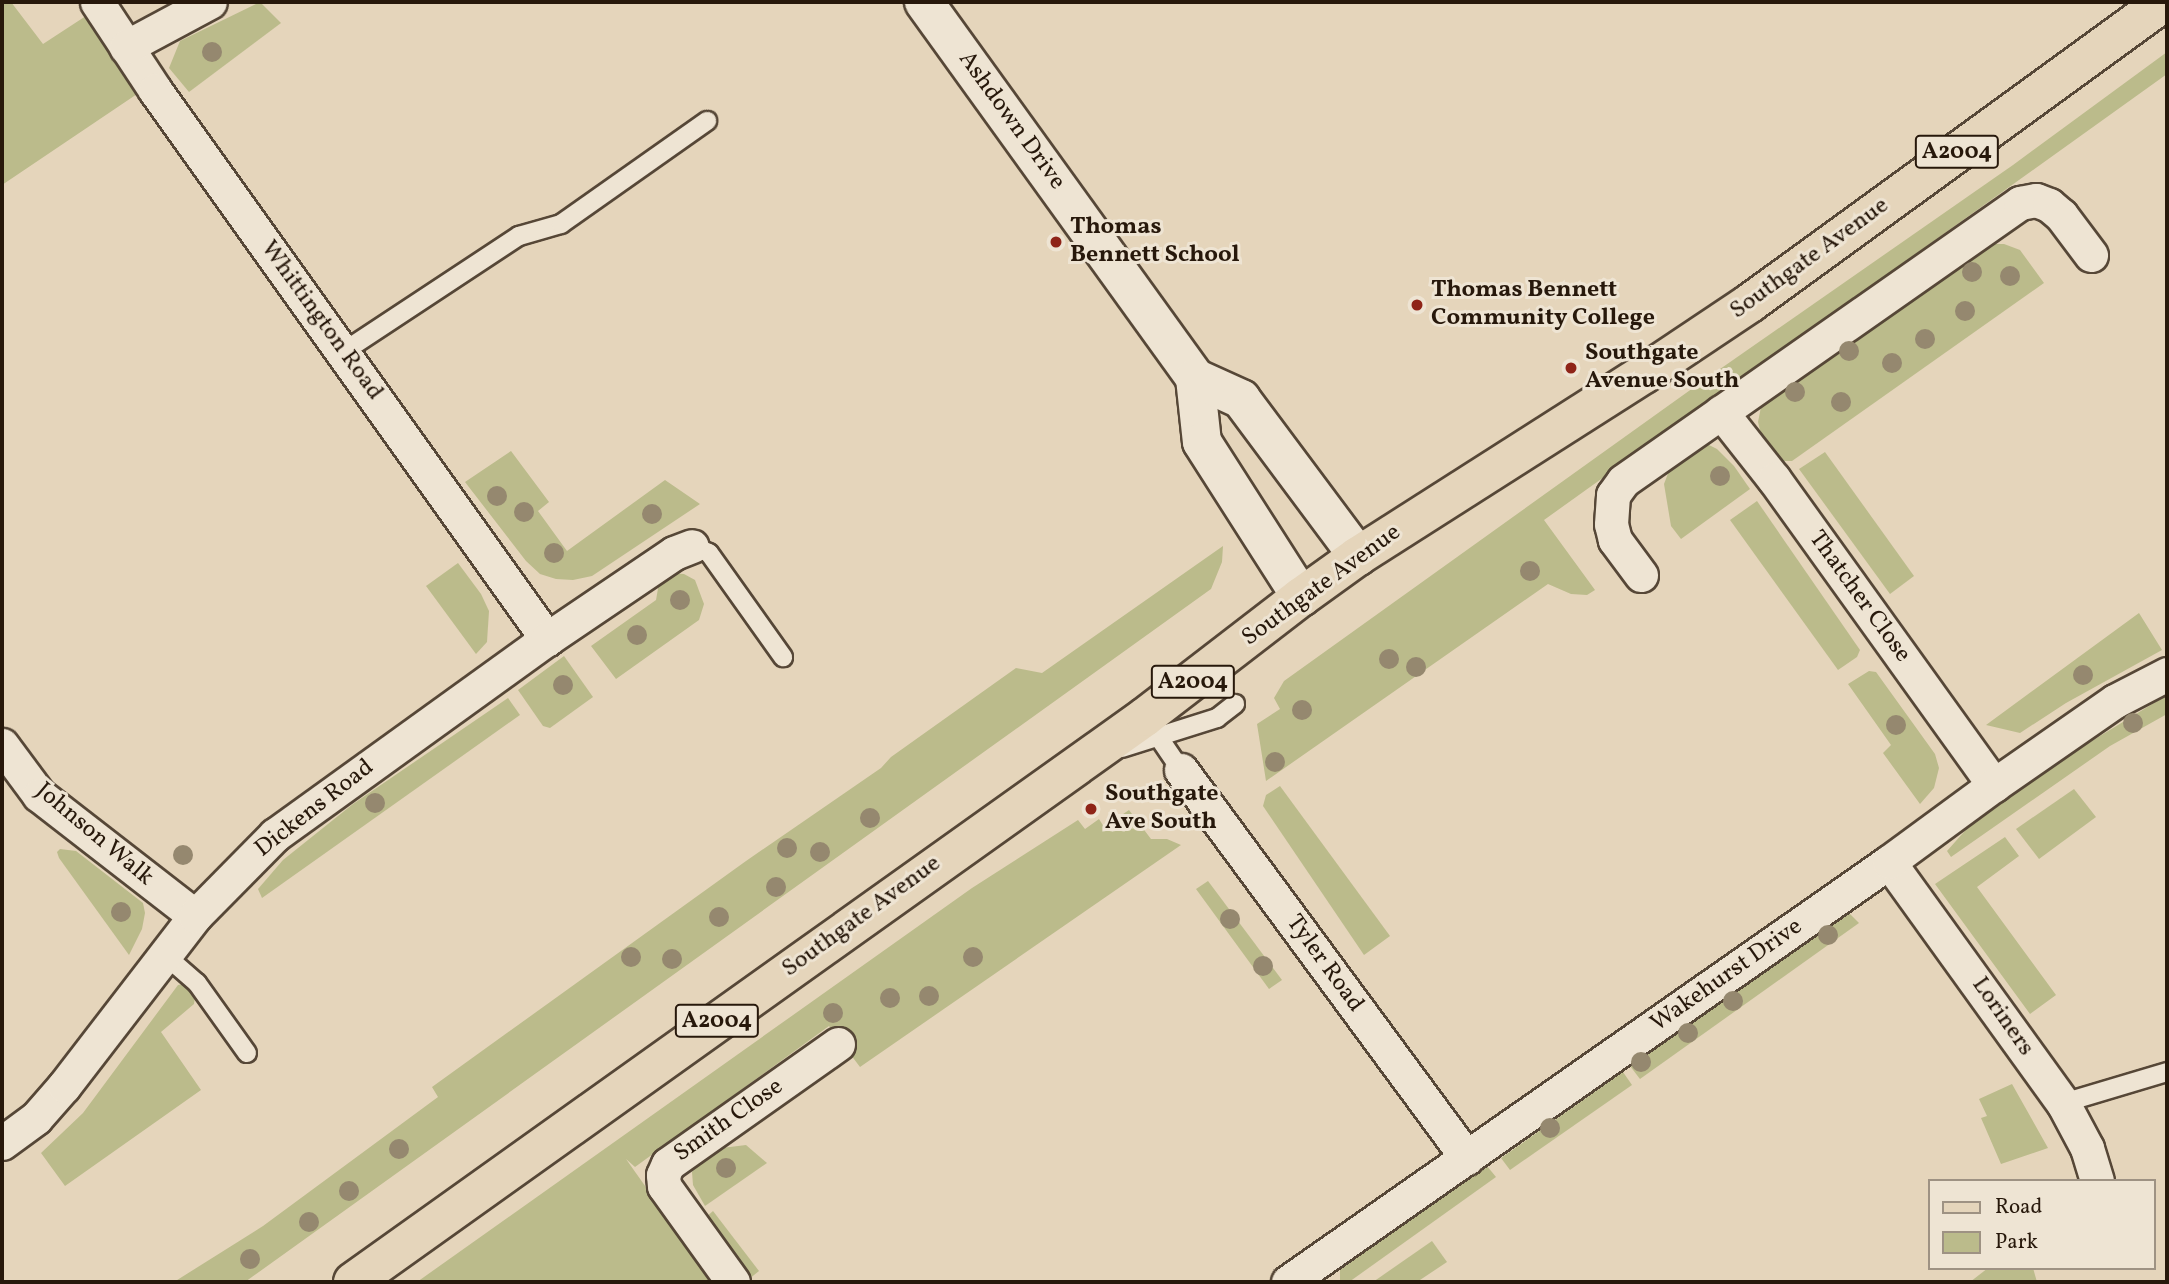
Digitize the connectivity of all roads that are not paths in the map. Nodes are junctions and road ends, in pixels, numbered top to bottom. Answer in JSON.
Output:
{"nodes":[{"id":1,"x":97,"y":2,"type":"edge"},
{"id":2,"x":210,"y":2,"type":"edge"},
{"id":3,"x":924,"y":2,"type":"edge"},
{"id":4,"x":2164,"y":2,"type":"edge"},
{"id":5,"x":127,"y":47,"type":"junction"},
{"id":6,"x":707,"y":121,"type":"dead end"},
{"id":7,"x":2091,"y":255,"type":"dead end"},
{"id":8,"x":343,"y":352,"type":"junction"},
{"id":9,"x":1195,"y":378,"type":"junction"},
{"id":10,"x":1721,"y":412,"type":"junction"},
{"id":11,"x":692,"y":546,"type":"joint"},
{"id":12,"x":1358,"y":556,"type":"junction"},
{"id":13,"x":1641,"y":575,"type":"dead end"},
{"id":14,"x":1301,"y":597,"type":"junction"},
{"id":15,"x":547,"y":639,"type":"junction"},
{"id":16,"x":783,"y":657,"type":"dead end"},
{"id":17,"x":2167,"y":674,"type":"edge"},
{"id":18,"x":1235,"y":704,"type":"dead end"},
{"id":19,"x":1152,"y":727,"type":"junction"},
{"id":20,"x":2,"y":745,"type":"edge"},
{"id":21,"x":1181,"y":769,"type":"joint"},
{"id":22,"x":1994,"y":785,"type":"junction"},
{"id":23,"x":1889,"y":862,"type":"junction"},
{"id":24,"x":195,"y":916,"type":"junction"},
{"id":25,"x":166,"y":956,"type":"junction"},
{"id":26,"x":838,"y":1044,"type":"dead end"},
{"id":27,"x":247,"y":1053,"type":"dead end"},
{"id":28,"x":2167,"y":1072,"type":"edge"},
{"id":29,"x":2063,"y":1102,"type":"junction"},
{"id":30,"x":2,"y":1143,"type":"edge"},
{"id":31,"x":1467,"y":1158,"type":"junction"},
{"id":32,"x":2096,"y":1179,"type":"edge"},
{"id":33,"x":354,"y":1282,"type":"edge"},
{"id":34,"x":733,"y":1282,"type":"edge"},
{"id":35,"x":1289,"y":1282,"type":"edge"}],
"edges":[{"from":1,"to":5,"type":"street","name":"Whittington Road"},
{"from":2,"to":5,"type":"street"},
{"from":3,"to":9,"type":"street","name":"Ashdown Drive"},
{"from":4,"to":12,"type":"main road","name":"Southgate Avenue","number":"A2004"},
{"from":5,"to":8,"type":"street","name":"Whittington Road"},
{"from":6,"to":8,"type":"lane"},
{"from":7,"to":10,"type":"street"},
{"from":8,"to":15,"type":"street","name":"Whittington Road"},
{"from":9,"to":12,"type":"street","name":"Ashdown Drive"},
{"from":9,"to":14,"type":"street","name":"Ashdown Drive"},
{"from":10,"to":13,"type":"street"},
{"from":10,"to":22,"type":"street","name":"Thatcher Close"},
{"from":11,"to":15,"type":"street","name":"Dickens Road"},
{"from":11,"to":16,"type":"lane"},
{"from":12,"to":14,"type":"main road","name":"Southgate Avenue","number":"A2004"},
{"from":14,"to":19,"type":"main road","name":"Southgate Avenue","number":"A2004"},
{"from":15,"to":24,"type":"street","name":"Dickens Road"},
{"from":17,"to":22,"type":"street","name":"Wakehurst Drive"},
{"from":18,"to":19,"type":"lane"},
{"from":19,"to":21,"type":"lane"},
{"from":19,"to":33,"type":"main road","name":"Southgate Avenue","number":"A2004"},
{"from":20,"to":24,"type":"street","name":"Johnson Walk"},
{"from":21,"to":31,"type":"street","name":"Tyler Road"},
{"from":22,"to":23,"type":"street","name":"Wakehurst Drive"},
{"from":23,"to":29,"type":"street","name":"Loriners"},
{"from":23,"to":31,"type":"street","name":"Wakehurst Drive"},
{"from":24,"to":25,"type":"street","name":"Dickens Road"},
{"from":25,"to":27,"type":"lane"},
{"from":25,"to":30,"type":"street","name":"Dickens Road"},
{"from":26,"to":34,"type":"street","name":"Smith Close"},
{"from":28,"to":29,"type":"lane"},
{"from":29,"to":32,"type":"street","name":"Loriners"},
{"from":31,"to":35,"type":"street","name":"Wakehurst Drive"}]}
